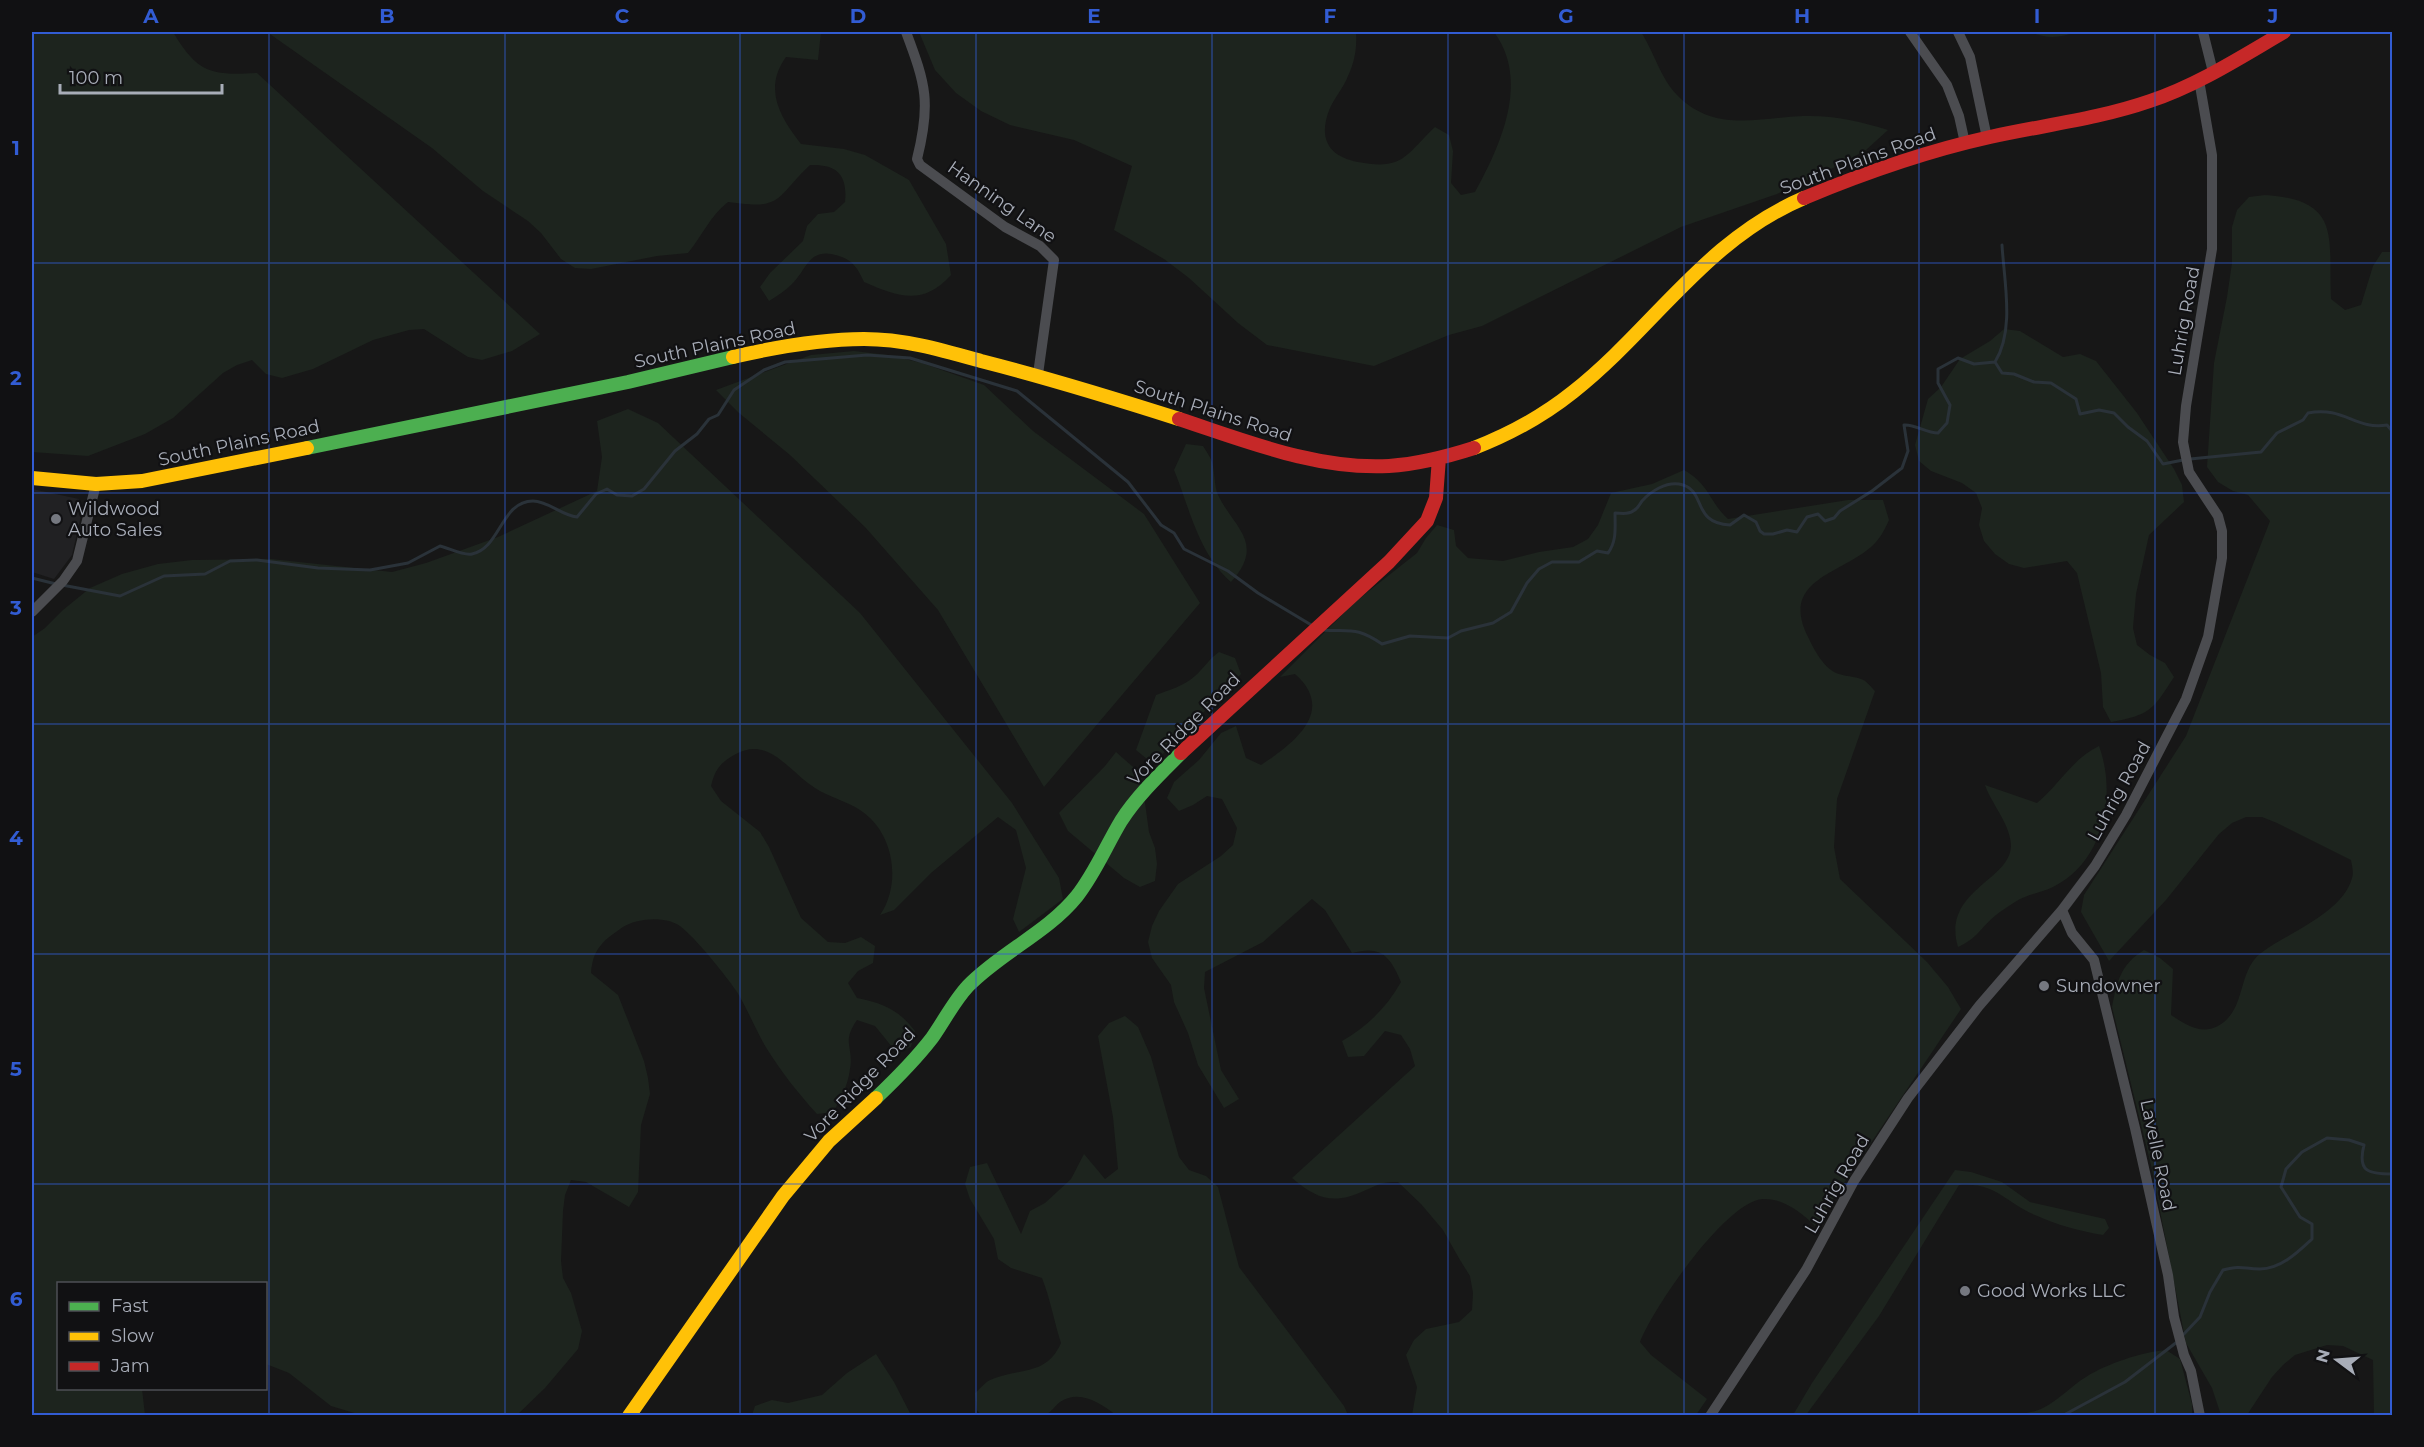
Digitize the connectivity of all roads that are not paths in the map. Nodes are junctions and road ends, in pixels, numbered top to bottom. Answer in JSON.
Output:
{"nodes":[{"id":1,"x":906,"y":32,"type":"edge"},
{"id":2,"x":1910,"y":32,"type":"edge"},
{"id":3,"x":1958,"y":32,"type":"edge"},
{"id":4,"x":2203,"y":32,"type":"edge"},
{"id":5,"x":2284,"y":32,"type":"edge"},
{"id":6,"x":2213,"y":72,"type":"junction"},
{"id":7,"x":2199,"y":80,"type":"junction"},
{"id":8,"x":1987,"y":138,"type":"junction"},
{"id":9,"x":1965,"y":143,"type":"junction"},
{"id":10,"x":1038,"y":374,"type":"junction"},
{"id":11,"x":1439,"y":458,"type":"junction"},
{"id":12,"x":32,"y":478,"type":"edge"},
{"id":13,"x":96,"y":484,"type":"junction"},
{"id":14,"x":32,"y":612,"type":"edge"},
{"id":15,"x":2062,"y":910,"type":"junction"},
{"id":16,"x":628,"y":1416,"type":"edge"},
{"id":17,"x":1710,"y":1416,"type":"edge"},
{"id":18,"x":2200,"y":1416,"type":"edge"}],
"edges":[{"from":1,"to":10,"type":"street","name":"Hanning Lane"},
{"from":2,"to":9,"type":"street"},
{"from":3,"to":8,"type":"street"},
{"from":4,"to":6,"type":"street"},
{"from":5,"to":6,"type":"main road","name":"South Plains Road"},
{"from":6,"to":7,"type":"main road","name":"South Plains Road"},
{"from":7,"to":8,"type":"main road","name":"South Plains Road"},
{"from":7,"to":15,"type":"street","name":"Luhrig Road"},
{"from":8,"to":9,"type":"main road","name":"South Plains Road"},
{"from":9,"to":11,"type":"main road","name":"South Plains Road"},
{"from":10,"to":11,"type":"main road","name":"South Plains Road"},
{"from":10,"to":13,"type":"main road","name":"South Plains Road"},
{"from":11,"to":16,"type":"main road","name":"Vore Ridge Road"},
{"from":12,"to":13,"type":"main road","name":"South Plains Road"},
{"from":13,"to":14,"type":"street"},
{"from":15,"to":17,"type":"street","name":"Luhrig Road"},
{"from":15,"to":18,"type":"street","name":"Lavelle Road"}]}
